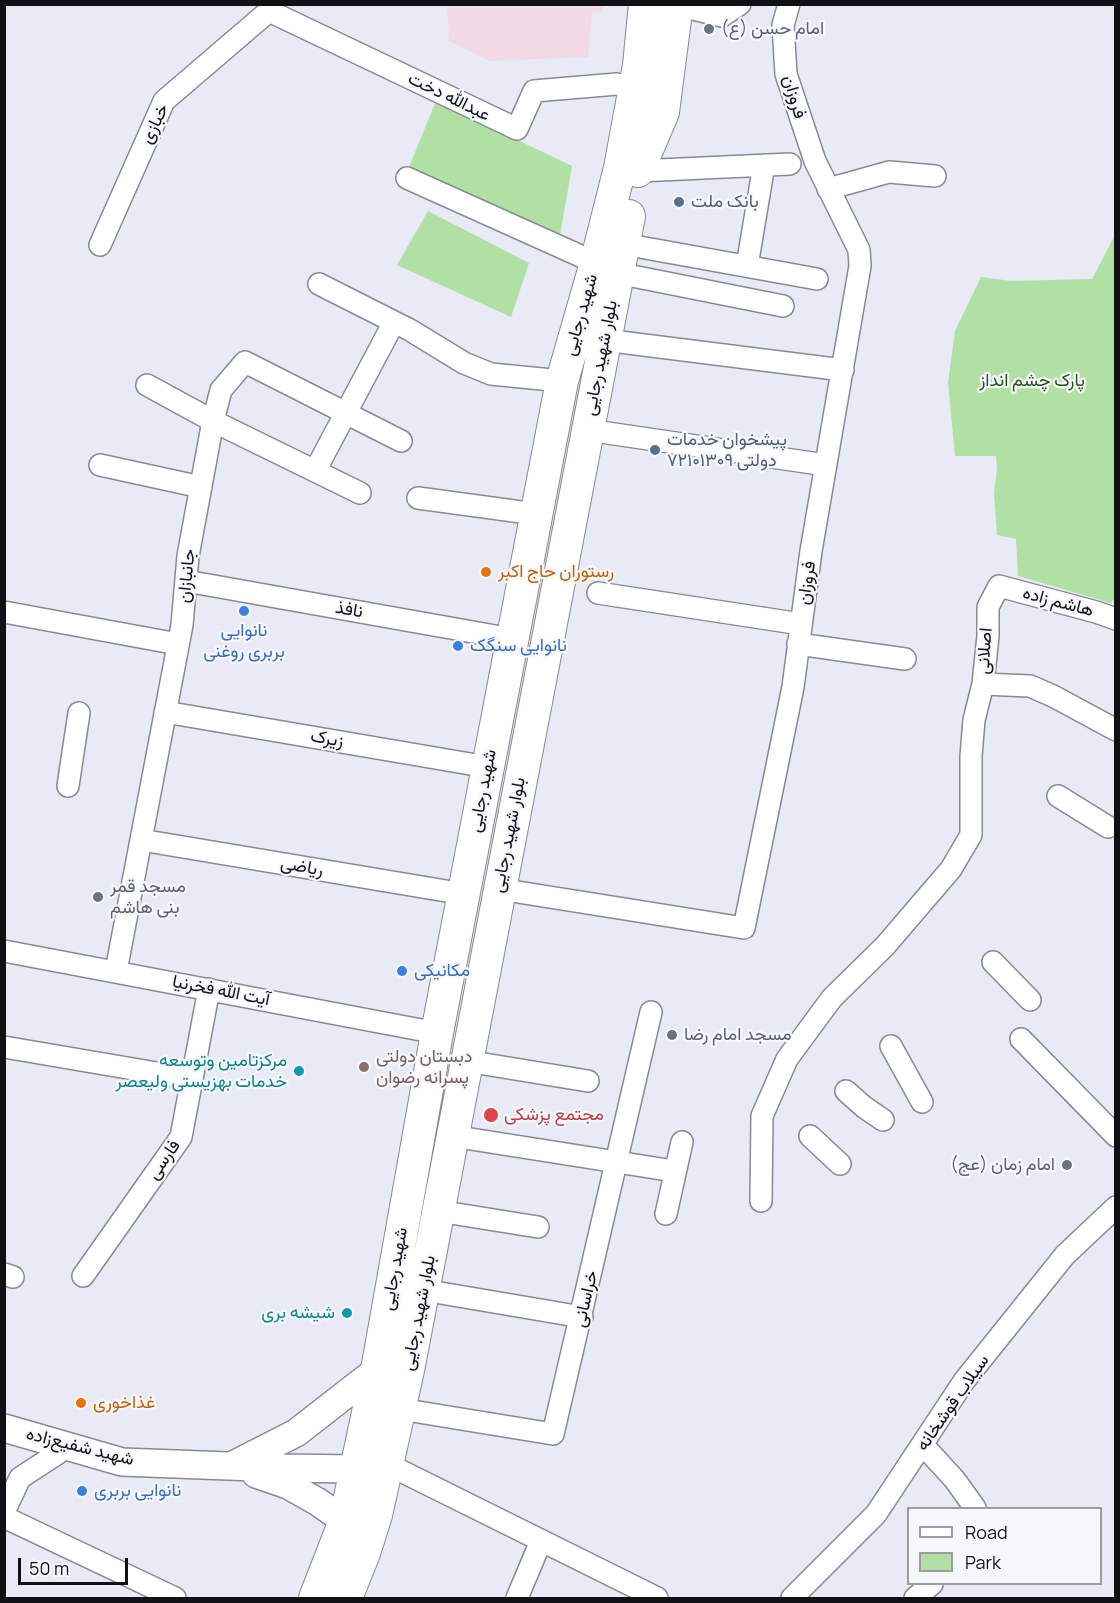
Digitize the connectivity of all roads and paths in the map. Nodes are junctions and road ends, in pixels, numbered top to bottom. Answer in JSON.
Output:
{"nodes":[{"id":1,"x":627,"y":4,"type":"edge"},
{"id":2,"x":645,"y":4,"type":"edge"},
{"id":3,"x":740,"y":4,"type":"edge"},
{"id":4,"x":789,"y":4,"type":"edge"},
{"id":5,"x":672,"y":5,"type":"edge"},
{"id":6,"x":271,"y":8,"type":"edge"},
{"id":7,"x":638,"y":73,"type":"junction"},
{"id":8,"x":790,"y":164,"type":"dead end"},
{"id":9,"x":764,"y":165,"type":"junction"},
{"id":10,"x":629,"y":169,"type":"junction"},
{"id":11,"x":935,"y":176,"type":"dead end"},
{"id":12,"x":407,"y":178,"type":"dead end"},
{"id":13,"x":828,"y":189,"type":"junction"},
{"id":14,"x":100,"y":245,"type":"dead end"},
{"id":15,"x":612,"y":260,"type":"junction"},
{"id":16,"x":747,"y":266,"type":"junction"},
{"id":17,"x":817,"y":279,"type":"dead end"},
{"id":18,"x":319,"y":284,"type":"dead end"},
{"id":19,"x":783,"y":306,"type":"dead end"},
{"id":20,"x":394,"y":322,"type":"junction"},
{"id":21,"x":604,"y":340,"type":"junction"},
{"id":22,"x":843,"y":370,"type":"junction"},
{"id":23,"x":562,"y":381,"type":"junction"},
{"id":24,"x":147,"y":385,"type":"dead end"},
{"id":25,"x":344,"y":414,"type":"junction"},
{"id":26,"x":213,"y":421,"type":"junction"},
{"id":27,"x":587,"y":430,"type":"junction"},
{"id":28,"x":400,"y":441,"type":"dead end"},
{"id":29,"x":100,"y":465,"type":"dead end"},
{"id":30,"x":826,"y":465,"type":"junction"},
{"id":31,"x":315,"y":471,"type":"junction"},
{"id":32,"x":201,"y":487,"type":"junction"},
{"id":33,"x":360,"y":493,"type":"dead end"},
{"id":34,"x":418,"y":498,"type":"dead end"},
{"id":35,"x":536,"y":514,"type":"junction"},
{"id":36,"x":186,"y":581,"type":"junction"},
{"id":37,"x":999,"y":586,"type":"joint"},
{"id":38,"x":598,"y":593,"type":"dead end"},
{"id":39,"x":4,"y":612,"type":"edge"},
{"id":40,"x":1116,"y":619,"type":"edge"},
{"id":41,"x":800,"y":634,"type":"junction"},
{"id":42,"x":512,"y":639,"type":"junction"},
{"id":43,"x":178,"y":644,"type":"junction"},
{"id":44,"x":905,"y":658,"type":"dead end"},
{"id":45,"x":983,"y":684,"type":"junction"},
{"id":46,"x":165,"y":712,"type":"junction"},
{"id":47,"x":79,"y":713,"type":"dead end"},
{"id":48,"x":1116,"y":730,"type":"edge"},
{"id":49,"x":488,"y":767,"type":"junction"},
{"id":50,"x":68,"y":786,"type":"dead end"},
{"id":51,"x":1058,"y":796,"type":"dead end"},
{"id":52,"x":1108,"y":827,"type":"dead end"},
{"id":53,"x":141,"y":840,"type":"junction"},
{"id":54,"x":499,"y":889,"type":"junction"},
{"id":55,"x":464,"y":894,"type":"junction"},
{"id":56,"x":4,"y":951,"type":"edge"},
{"id":57,"x":993,"y":962,"type":"dead end"},
{"id":58,"x":116,"y":971,"type":"junction"},
{"id":59,"x":209,"y":989,"type":"junction"},
{"id":60,"x":1030,"y":1000,"type":"dead end"},
{"id":61,"x":651,"y":1012,"type":"dead end"},
{"id":62,"x":437,"y":1033,"type":"junction"},
{"id":63,"x":1021,"y":1040,"type":"dead end"},
{"id":64,"x":891,"y":1046,"type":"dead end"},
{"id":65,"x":4,"y":1047,"type":"edge"},
{"id":66,"x":466,"y":1061,"type":"junction"},
{"id":67,"x":192,"y":1079,"type":"junction"},
{"id":68,"x":588,"y":1081,"type":"dead end"},
{"id":69,"x":846,"y":1090,"type":"dead end"},
{"id":70,"x":922,"y":1102,"type":"dead end"},
{"id":71,"x":883,"y":1120,"type":"dead end"},
{"id":72,"x":452,"y":1136,"type":"junction"},
{"id":73,"x":810,"y":1136,"type":"dead end"},
{"id":74,"x":1116,"y":1136,"type":"edge"},
{"id":75,"x":682,"y":1142,"type":"dead end"},
{"id":76,"x":617,"y":1162,"type":"junction"},
{"id":77,"x":840,"y":1164,"type":"dead end"},
{"id":78,"x":674,"y":1171,"type":"junction"},
{"id":79,"x":761,"y":1201,"type":"dead end"},
{"id":80,"x":1116,"y":1207,"type":"edge"},
{"id":81,"x":438,"y":1211,"type":"junction"},
{"id":82,"x":666,"y":1214,"type":"dead end"},
{"id":83,"x":538,"y":1227,"type":"dead end"},
{"id":84,"x":83,"y":1276,"type":"dead end"},
{"id":85,"x":423,"y":1290,"type":"junction"},
{"id":86,"x":582,"y":1317,"type":"junction"},
{"id":87,"x":377,"y":1370,"type":"junction"},
{"id":88,"x":399,"y":1409,"type":"junction"},
{"id":89,"x":4,"y":1428,"type":"edge"},
{"id":90,"x":923,"y":1445,"type":"junction"},
{"id":91,"x":69,"y":1446,"type":"junction"},
{"id":92,"x":368,"y":1462,"type":"junction"},
{"id":93,"x":229,"y":1467,"type":"junction"},
{"id":94,"x":969,"y":1500,"type":"edge"},
{"id":95,"x":4,"y":1512,"type":"edge"},
{"id":96,"x":4,"y":1517,"type":"edge"},
{"id":97,"x":345,"y":1521,"type":"junction"},
{"id":98,"x":541,"y":1541,"type":"junction"},
{"id":99,"x":931,"y":1585,"type":"edge"},
{"id":100,"x":350,"y":1597,"type":"edge"},
{"id":101,"x":175,"y":1599,"type":"edge"},
{"id":102,"x":315,"y":1599,"type":"edge"},
{"id":103,"x":517,"y":1599,"type":"edge"},
{"id":104,"x":657,"y":1599,"type":"edge"},
{"id":105,"x":792,"y":1599,"type":"edge"},
{"id":106,"x":915,"y":1599,"type":"edge"}],
"edges":[{"from":1,"to":7,"type":"highway"},
{"from":2,"to":7,"type":"highway"},
{"from":3,"to":5,"type":"street"},
{"from":4,"to":13,"type":"street","name":"فروزان"},
{"from":5,"to":7,"type":"highway"},
{"from":5,"to":10,"type":"highway"},
{"from":6,"to":7,"type":"street","name":"عبدالله دخت"},
{"from":6,"to":14,"type":"street","name":"خبازی"},
{"from":7,"to":10,"type":"highway"},
{"from":7,"to":10,"type":"highway"},
{"from":8,"to":9,"type":"street"},
{"from":9,"to":10,"type":"street"},
{"from":9,"to":16,"type":"street"},
{"from":10,"to":15,"type":"highway","name":"شهید رجایی"},
{"from":11,"to":13,"type":"street"},
{"from":12,"to":15,"type":"street"},
{"from":13,"to":22,"type":"street","name":"فروزان"},
{"from":15,"to":16,"type":"street"},
{"from":15,"to":19,"type":"street"},
{"from":15,"to":21,"type":"highway","name":"بلوار شهید رجایی"},
{"from":15,"to":23,"type":"highway","name":"شهید رجایی"},
{"from":16,"to":17,"type":"street"},
{"from":18,"to":20,"type":"street"},
{"from":20,"to":23,"type":"street"},
{"from":20,"to":25,"type":"street"},
{"from":21,"to":22,"type":"street"},
{"from":21,"to":27,"type":"highway","name":"بلوار شهید رجایی"},
{"from":22,"to":30,"type":"street","name":"فروزان"},
{"from":23,"to":35,"type":"highway","name":"شهید رجایی"},
{"from":24,"to":26,"type":"street"},
{"from":25,"to":26,"type":"street","name":"جانبازان"},
{"from":25,"to":28,"type":"street","name":"جانبازان"},
{"from":25,"to":31,"type":"street"},
{"from":26,"to":31,"type":"street"},
{"from":26,"to":32,"type":"street","name":"جانبازان"},
{"from":27,"to":30,"type":"street"},
{"from":27,"to":54,"type":"highway","name":"بلوار شهید رجایی"},
{"from":29,"to":32,"type":"street"},
{"from":30,"to":41,"type":"street","name":"فروزان"},
{"from":31,"to":33,"type":"street"},
{"from":32,"to":36,"type":"street","name":"جانبازان"},
{"from":34,"to":35,"type":"street"},
{"from":35,"to":42,"type":"highway","name":"شهید رجایی"},
{"from":36,"to":42,"type":"street","name":"نافذ"},
{"from":36,"to":43,"type":"street","name":"جانبازان"},
{"from":37,"to":40,"type":"street","name":"هاشم زاده"},
{"from":37,"to":45,"type":"street","name":"اصلانی"},
{"from":38,"to":41,"type":"street"},
{"from":39,"to":43,"type":"street"},
{"from":41,"to":44,"type":"street"},
{"from":41,"to":54,"type":"street","name":"فروزان"},
{"from":42,"to":49,"type":"highway","name":"شهید رجایی"},
{"from":43,"to":46,"type":"street","name":"جانبازان"},
{"from":45,"to":48,"type":"street","name":"اصلانی"},
{"from":45,"to":79,"type":"street"},
{"from":46,"to":49,"type":"street","name":"زیرک"},
{"from":46,"to":53,"type":"street","name":"جانبازان"},
{"from":47,"to":50,"type":"street"},
{"from":49,"to":55,"type":"highway","name":"شهید رجایی"},
{"from":51,"to":52,"type":"street"},
{"from":53,"to":55,"type":"street","name":"ریاضی"},
{"from":53,"to":58,"type":"street","name":"جانبازان"},
{"from":54,"to":66,"type":"highway","name":"بلوار شهید رجایی"},
{"from":55,"to":62,"type":"highway","name":"شهید رجایی"},
{"from":56,"to":58,"type":"street","name":"آیت الله فخرنیا"},
{"from":57,"to":60,"type":"street"},
{"from":58,"to":59,"type":"street","name":"آیت الله فخرنیا"},
{"from":59,"to":62,"type":"street","name":"آیت الله فخرنیا"},
{"from":59,"to":67,"type":"street","name":"فارسی"},
{"from":61,"to":76,"type":"street","name":"خراسانی"},
{"from":62,"to":87,"type":"highway","name":"شهید رجایی"},
{"from":63,"to":74,"type":"street"},
{"from":64,"to":70,"type":"street"},
{"from":65,"to":67,"type":"street"},
{"from":66,"to":68,"type":"street"},
{"from":66,"to":72,"type":"highway","name":"بلوار شهید رجایی"},
{"from":67,"to":84,"type":"street","name":"فارسی"},
{"from":69,"to":71,"type":"street"},
{"from":72,"to":76,"type":"street"},
{"from":72,"to":81,"type":"highway","name":"بلوار شهید رجایی"},
{"from":73,"to":77,"type":"street"},
{"from":75,"to":78,"type":"street"},
{"from":76,"to":78,"type":"street"},
{"from":76,"to":86,"type":"street","name":"خراسانی"},
{"from":78,"to":82,"type":"street"},
{"from":80,"to":90,"type":"street","name":"سیلاب قوشخانه"},
{"from":81,"to":83,"type":"street"},
{"from":81,"to":85,"type":"highway","name":"بلوار شهید رجایی"},
{"from":85,"to":86,"type":"street"},
{"from":85,"to":88,"type":"highway","name":"بلوار شهید رجایی"},
{"from":86,"to":88,"type":"street","name":"خراسانی"},
{"from":87,"to":92,"type":"highway","name":"شهید رجایی"},
{"from":87,"to":93,"type":"main road"},
{"from":88,"to":92,"type":"highway","name":"بلوار شهید رجایی"},
{"from":89,"to":91,"type":"main road","name":"شهید شفیع‌زاده"},
{"from":90,"to":94,"type":"street"},
{"from":90,"to":105,"type":"street","name":"سیلاب قوشخانه"},
{"from":91,"to":93,"type":"main road","name":"شهید شفیع‌زاده"},
{"from":91,"to":95,"type":"street"},
{"from":92,"to":93,"type":"main road"},
{"from":92,"to":97,"type":"highway","name":"شهید رجایی"},
{"from":92,"to":98,"type":"street"},
{"from":92,"to":100,"type":"highway","name":"بلوار شهید رجایی"},
{"from":93,"to":97,"type":"main road"},
{"from":96,"to":101,"type":"street"},
{"from":97,"to":102,"type":"highway"},
{"from":98,"to":103,"type":"street"},
{"from":98,"to":104,"type":"street"},
{"from":99,"to":106,"type":"street"}]}
